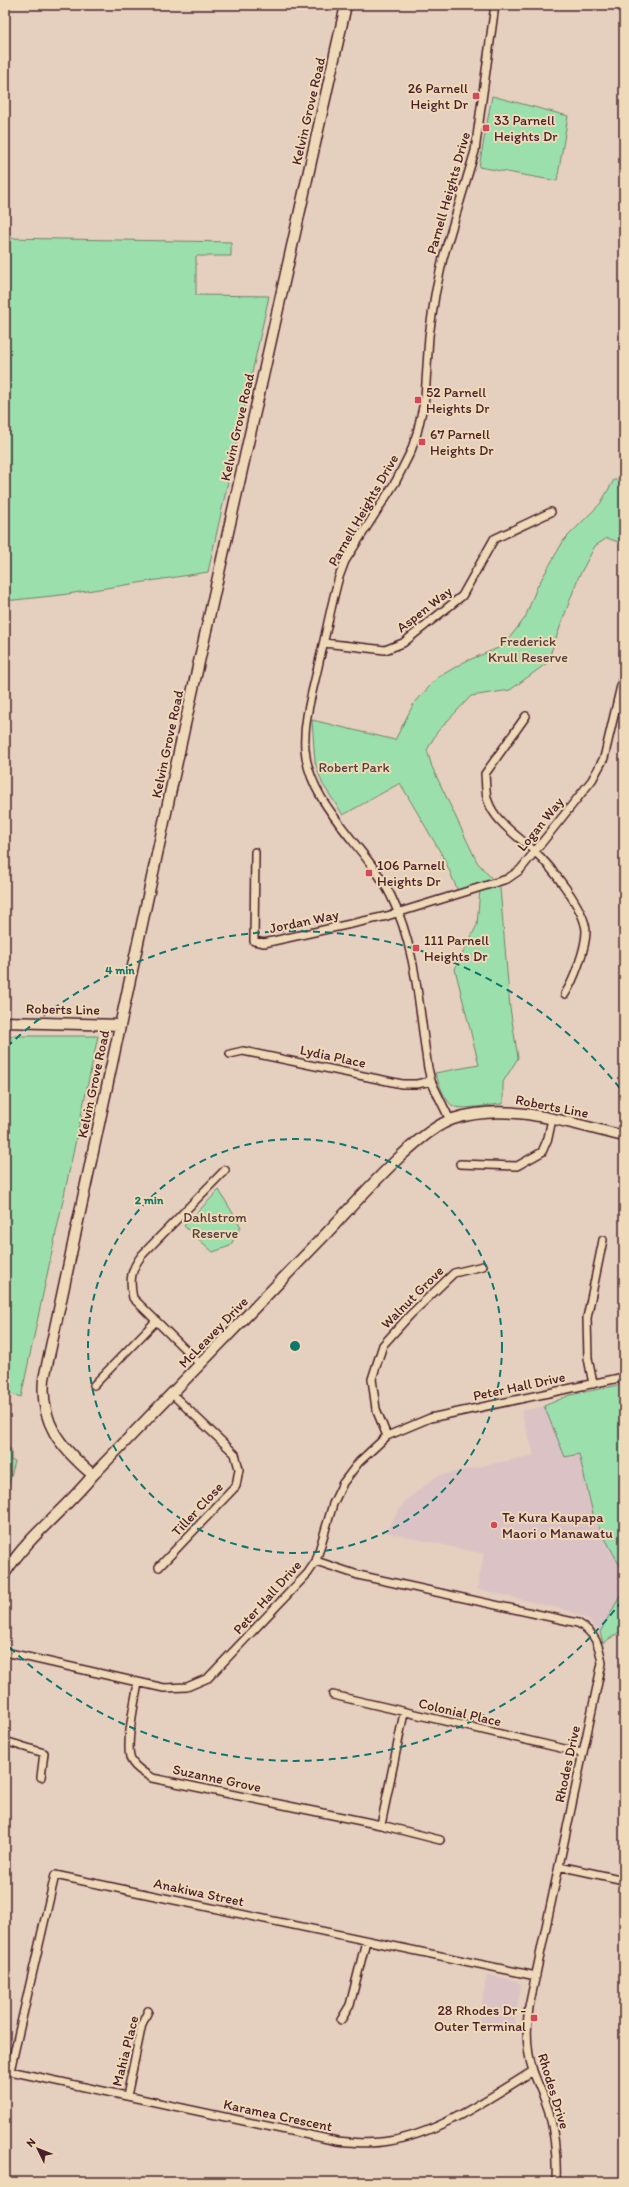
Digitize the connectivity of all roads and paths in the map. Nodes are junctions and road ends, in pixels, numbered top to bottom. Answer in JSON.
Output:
{"nodes":[{"id":1,"x":346,"y":5,"type":"edge"},
{"id":2,"x":495,"y":5,"type":"edge"},
{"id":3,"x":551,"y":512,"type":"dead end"},
{"id":4,"x":324,"y":643,"type":"junction"},
{"id":5,"x":624,"y":674,"type":"edge"},
{"id":6,"x":526,"y":716,"type":"dead end"},
{"id":7,"x":535,"y":851,"type":"junction"},
{"id":8,"x":255,"y":852,"type":"dead end"},
{"id":9,"x":398,"y":912,"type":"junction"},
{"id":10,"x":565,"y":994,"type":"dead end"},
{"id":11,"x":5,"y":1022,"type":"edge"},
{"id":12,"x":120,"y":1025,"type":"junction"},
{"id":13,"x":230,"y":1054,"type":"dead end"},
{"id":14,"x":431,"y":1081,"type":"junction"},
{"id":15,"x":552,"y":1119,"type":"junction"},
{"id":16,"x":450,"y":1120,"type":"junction"},
{"id":17,"x":624,"y":1136,"type":"edge"},
{"id":18,"x":460,"y":1164,"type":"dead end"},
{"id":19,"x":225,"y":1170,"type":"dead end"},
{"id":20,"x":603,"y":1240,"type":"dead end"},
{"id":21,"x":483,"y":1266,"type":"dead end"},
{"id":22,"x":156,"y":1321,"type":"junction"},
{"id":23,"x":201,"y":1365,"type":"junction"},
{"id":24,"x":624,"y":1377,"type":"edge"},
{"id":25,"x":593,"y":1384,"type":"junction"},
{"id":26,"x":94,"y":1385,"type":"dead end"},
{"id":27,"x":172,"y":1394,"type":"junction"},
{"id":28,"x":387,"y":1436,"type":"junction"},
{"id":29,"x":93,"y":1474,"type":"junction"},
{"id":30,"x":316,"y":1561,"type":"junction"},
{"id":31,"x":159,"y":1568,"type":"dead end"},
{"id":32,"x":5,"y":1573,"type":"edge"},
{"id":33,"x":5,"y":1652,"type":"edge"},
{"id":34,"x":138,"y":1683,"type":"junction"},
{"id":35,"x":333,"y":1695,"type":"dead end"},
{"id":36,"x":404,"y":1713,"type":"junction"},
{"id":37,"x":5,"y":1741,"type":"edge"},
{"id":38,"x":582,"y":1753,"type":"junction"},
{"id":39,"x":42,"y":1777,"type":"dead end"},
{"id":40,"x":381,"y":1825,"type":"junction"},
{"id":41,"x":440,"y":1840,"type":"dead end"},
{"id":42,"x":559,"y":1866,"type":"junction"},
{"id":43,"x":624,"y":1880,"type":"edge"},
{"id":44,"x":366,"y":1940,"type":"junction"},
{"id":45,"x":536,"y":1976,"type":"junction"},
{"id":46,"x":148,"y":2011,"type":"dead end"},
{"id":47,"x":341,"y":2020,"type":"dead end"},
{"id":48,"x":8,"y":2070,"type":"edge"},
{"id":49,"x":533,"y":2071,"type":"junction"},
{"id":50,"x":127,"y":2096,"type":"junction"},
{"id":51,"x":556,"y":2182,"type":"edge"}],
"edges":[{"from":1,"to":12,"type":"street","name":"Kelvin Grove Road"},
{"from":2,"to":4,"type":"street","name":"Parnell Heights Drive"},
{"from":3,"to":4,"type":"street","name":"Aspen Way"},
{"from":4,"to":9,"type":"street","name":"Parnell Heights Drive"},
{"from":5,"to":7,"type":"street","name":"Logan Way"},
{"from":6,"to":7,"type":"street"},
{"from":7,"to":9,"type":"street","name":"Logan Way"},
{"from":7,"to":10,"type":"street"},
{"from":8,"to":9,"type":"street","name":"Jordan Way"},
{"from":9,"to":14,"type":"street","name":"Parnell Heights Drive"},
{"from":11,"to":12,"type":"street","name":"Roberts Line"},
{"from":12,"to":29,"type":"street","name":"Kelvin Grove Road"},
{"from":13,"to":14,"type":"street","name":"Lydia Place"},
{"from":14,"to":16,"type":"street","name":"Parnell Heights Drive"},
{"from":15,"to":16,"type":"street","name":"Roberts Line"},
{"from":15,"to":17,"type":"street","name":"Roberts Line"},
{"from":15,"to":18,"type":"street"},
{"from":16,"to":23,"type":"street","name":"McLeavey Drive"},
{"from":19,"to":22,"type":"street"},
{"from":20,"to":25,"type":"street"},
{"from":21,"to":28,"type":"street","name":"Walnut Grove"},
{"from":22,"to":23,"type":"street"},
{"from":22,"to":26,"type":"street"},
{"from":23,"to":27,"type":"street","name":"McLeavey Drive"},
{"from":24,"to":25,"type":"street","name":"Peter Hall Drive"},
{"from":25,"to":28,"type":"street","name":"Peter Hall Drive"},
{"from":27,"to":29,"type":"street","name":"McLeavey Drive"},
{"from":27,"to":31,"type":"street","name":"Tiller Close"},
{"from":28,"to":30,"type":"street","name":"Peter Hall Drive"},
{"from":29,"to":32,"type":"street","name":"McLeavey Drive"},
{"from":30,"to":34,"type":"street","name":"Peter Hall Drive"},
{"from":30,"to":38,"type":"street","name":"Rhodes Drive"},
{"from":33,"to":34,"type":"street","name":"Peter Hall Drive"},
{"from":34,"to":40,"type":"street","name":"Suzanne Grove"},
{"from":35,"to":36,"type":"street","name":"Colonial Place"},
{"from":36,"to":38,"type":"street","name":"Colonial Place"},
{"from":36,"to":40,"type":"street"},
{"from":37,"to":39,"type":"street"},
{"from":38,"to":42,"type":"street","name":"Rhodes Drive"},
{"from":40,"to":41,"type":"street","name":"Suzanne Grove"},
{"from":42,"to":43,"type":"street"},
{"from":42,"to":45,"type":"street","name":"Rhodes Drive"},
{"from":44,"to":45,"type":"street","name":"Anakiwa Street"},
{"from":44,"to":47,"type":"street"},
{"from":44,"to":48,"type":"street","name":"Anakiwa Street"},
{"from":45,"to":49,"type":"street","name":"Rhodes Drive"},
{"from":46,"to":50,"type":"street","name":"Mahia Place"},
{"from":48,"to":50,"type":"street","name":"Karamea Crescent"},
{"from":49,"to":50,"type":"street","name":"Karamea Crescent"},
{"from":49,"to":51,"type":"street","name":"Rhodes Drive"}]}
